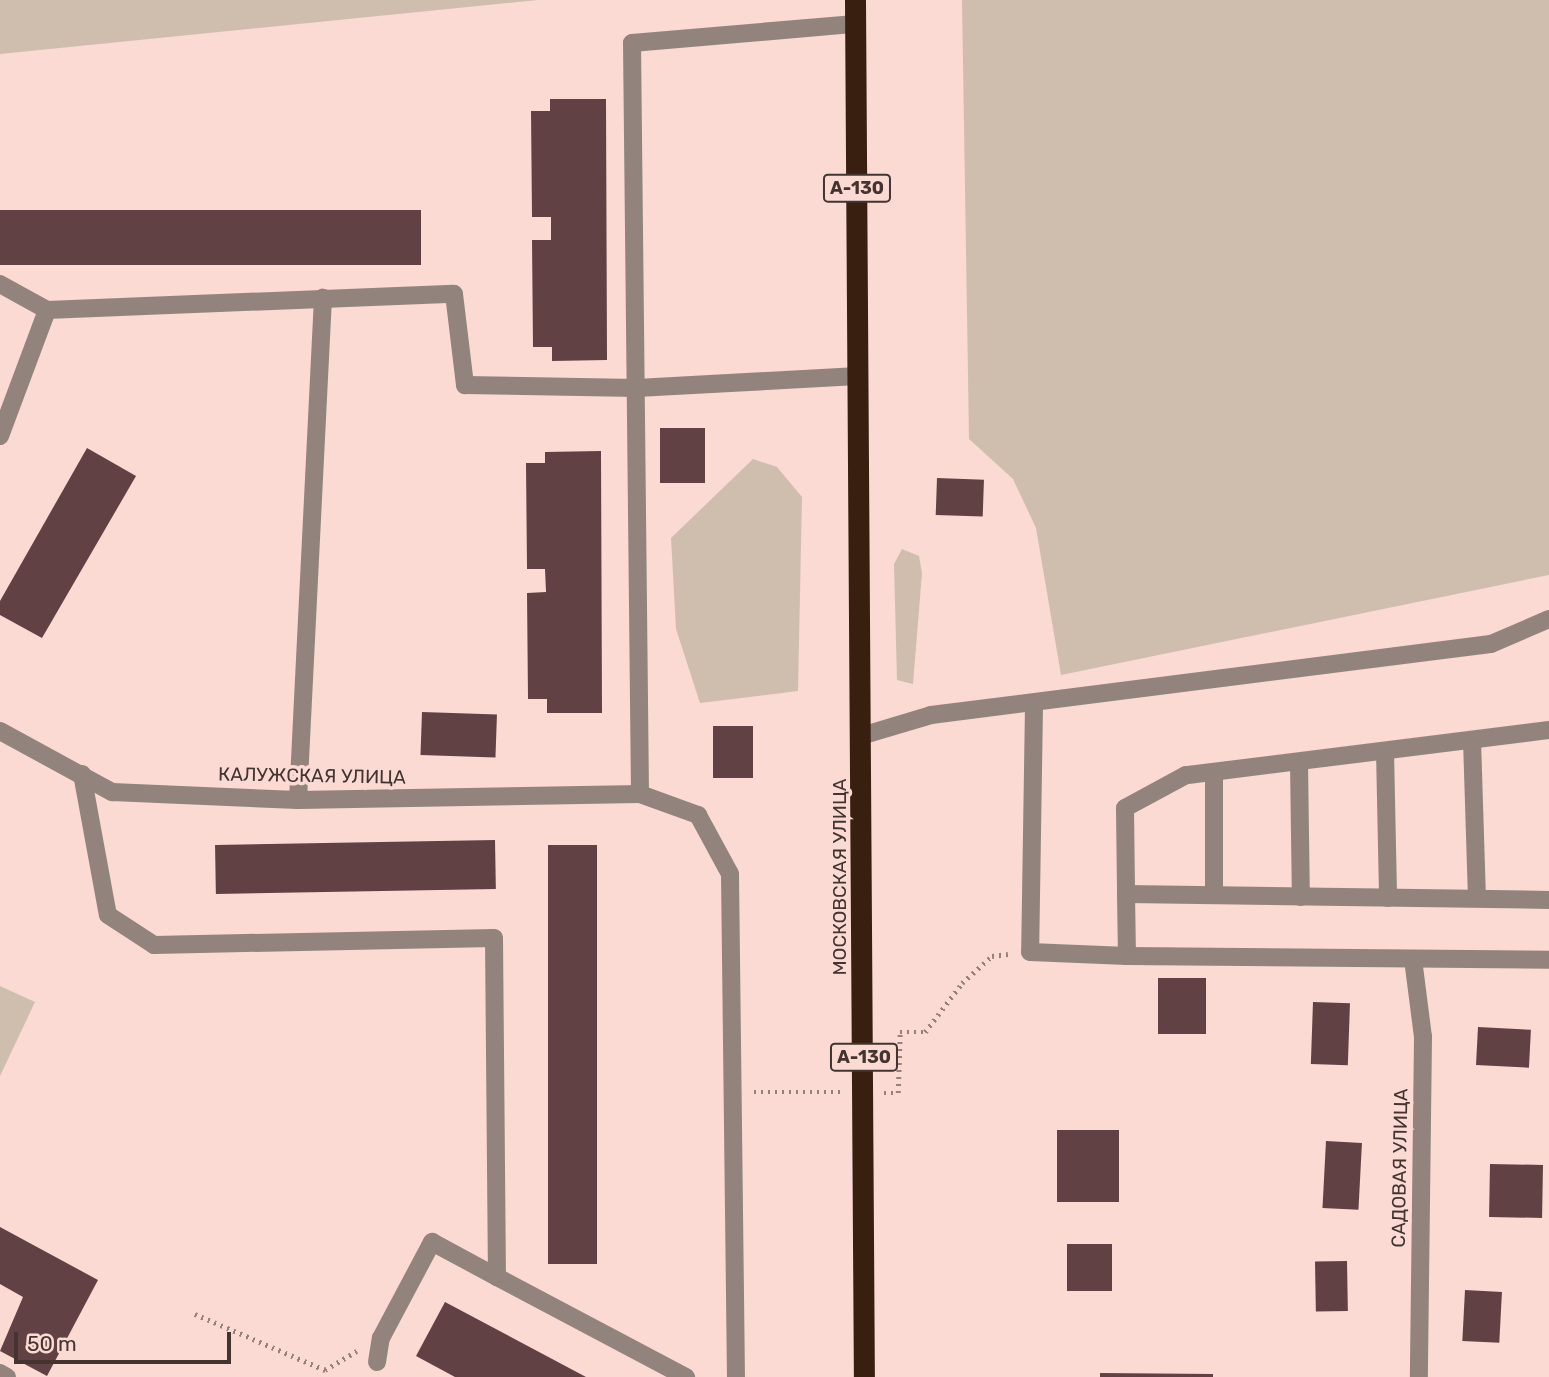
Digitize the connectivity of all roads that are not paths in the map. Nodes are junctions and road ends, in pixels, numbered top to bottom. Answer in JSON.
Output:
{"nodes":[{"id":1,"x":855,"y":0,"type":"edge"},
{"id":2,"x":855,"y":24,"type":"junction"},
{"id":3,"x":0,"y":284,"type":"edge"},
{"id":4,"x":323,"y":298,"type":"junction"},
{"id":5,"x":47,"y":310,"type":"junction"},
{"id":6,"x":858,"y":376,"type":"junction"},
{"id":7,"x":637,"y":388,"type":"junction"},
{"id":8,"x":0,"y":436,"type":"edge"},
{"id":9,"x":1549,"y":619,"type":"edge"},
{"id":10,"x":1034,"y":706,"type":"junction"},
{"id":11,"x":1549,"y":730,"type":"edge"},
{"id":12,"x":861,"y":736,"type":"junction"},
{"id":13,"x":2,"y":737,"type":"edge"},
{"id":14,"x":1472,"y":740,"type":"junction"},
{"id":15,"x":1385,"y":751,"type":"junction"},
{"id":16,"x":1299,"y":762,"type":"junction"},
{"id":17,"x":1214,"y":772,"type":"junction"},
{"id":18,"x":82,"y":774,"type":"junction"},
{"id":19,"x":639,"y":794,"type":"junction"},
{"id":20,"x":298,"y":800,"type":"junction"},
{"id":21,"x":1126,"y":894,"type":"junction"},
{"id":22,"x":1214,"y":895,"type":"junction"},
{"id":23,"x":1301,"y":897,"type":"junction"},
{"id":24,"x":1388,"y":898,"type":"junction"},
{"id":25,"x":1477,"y":898,"type":"junction"},
{"id":26,"x":1549,"y":900,"type":"edge"},
{"id":27,"x":1126,"y":956,"type":"junction"},
{"id":28,"x":1413,"y":960,"type":"junction"},
{"id":29,"x":1549,"y":960,"type":"edge"},
{"id":30,"x":498,"y":1277,"type":"junction"},
{"id":31,"x":377,"y":1362,"type":"dead end"},
{"id":32,"x":0,"y":1374,"type":"edge"},
{"id":33,"x":6,"y":1377,"type":"edge"},
{"id":34,"x":686,"y":1377,"type":"edge"},
{"id":35,"x":736,"y":1377,"type":"edge"},
{"id":36,"x":863,"y":1377,"type":"edge"},
{"id":37,"x":1419,"y":1377,"type":"edge"}],
"edges":[{"from":1,"to":2,"type":"highway","number":"А-130"},
{"from":2,"to":6,"type":"highway","number":"А-130"},
{"from":2,"to":7,"type":"street"},
{"from":3,"to":5,"type":"street"},
{"from":4,"to":5,"type":"street"},
{"from":4,"to":7,"type":"street"},
{"from":4,"to":20,"type":"street"},
{"from":5,"to":8,"type":"street"},
{"from":6,"to":7,"type":"street"},
{"from":6,"to":12,"type":"highway","name":"МОСКОВСКАЯ УЛИЦА","number":"А-130"},
{"from":7,"to":19,"type":"street"},
{"from":9,"to":10,"type":"street"},
{"from":10,"to":12,"type":"street"},
{"from":10,"to":27,"type":"street"},
{"from":11,"to":14,"type":"street"},
{"from":12,"to":36,"type":"highway","name":"МОСКОВСКАЯ УЛИЦА","number":"А-130"},
{"from":13,"to":18,"type":"street","name":"КАЛУЖСКАЯ УЛИЦА"},
{"from":14,"to":15,"type":"street"},
{"from":14,"to":25,"type":"street"},
{"from":15,"to":16,"type":"street"},
{"from":15,"to":24,"type":"street"},
{"from":16,"to":17,"type":"street"},
{"from":16,"to":23,"type":"street"},
{"from":17,"to":21,"type":"street"},
{"from":17,"to":22,"type":"street"},
{"from":18,"to":20,"type":"street","name":"КАЛУЖСКАЯ УЛИЦА"},
{"from":18,"to":30,"type":"street"},
{"from":19,"to":20,"type":"street","name":"КАЛУЖСКАЯ УЛИЦА"},
{"from":19,"to":35,"type":"street"},
{"from":21,"to":22,"type":"street"},
{"from":21,"to":27,"type":"street"},
{"from":22,"to":23,"type":"street"},
{"from":23,"to":24,"type":"street"},
{"from":24,"to":25,"type":"street"},
{"from":25,"to":26,"type":"street"},
{"from":27,"to":28,"type":"street"},
{"from":28,"to":29,"type":"street"},
{"from":28,"to":37,"type":"street","name":"САДОВАЯ УЛИЦА"},
{"from":30,"to":31,"type":"street"},
{"from":30,"to":34,"type":"street"},
{"from":32,"to":33,"type":"street"}]}
